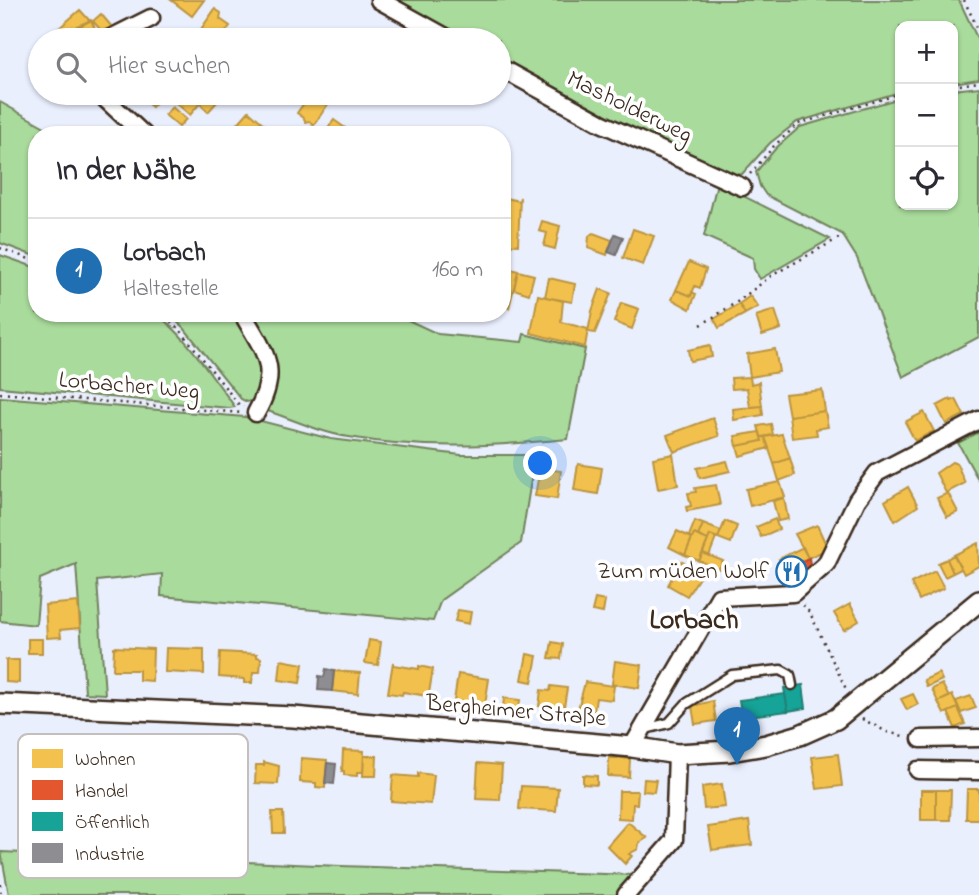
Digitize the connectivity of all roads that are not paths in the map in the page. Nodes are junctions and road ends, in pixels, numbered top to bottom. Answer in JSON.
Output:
{"nodes":[{"id":1,"x":379,"y":0,"type":"edge"},
{"id":2,"x":151,"y":18,"type":"dead end"},
{"id":3,"x":131,"y":28,"type":"edge"},
{"id":4,"x":429,"y":28,"type":"edge"},
{"id":5,"x":511,"y":74,"type":"edge"},
{"id":6,"x":112,"y":105,"type":"edge"},
{"id":7,"x":135,"y":126,"type":"edge"},
{"id":8,"x":742,"y":187,"type":"road end"},
{"id":9,"x":247,"y":322,"type":"edge"},
{"id":10,"x":256,"y":413,"type":"road end"},
{"id":11,"x":979,"y":420,"type":"edge"},
{"id":12,"x":979,"y":601,"type":"edge"},
{"id":13,"x":792,"y":685,"type":"dead end"},
{"id":14,"x":0,"y":704,"type":"edge"},
{"id":15,"x":642,"y":730,"type":"junction"},
{"id":16,"x":979,"y":738,"type":"edge"},
{"id":17,"x":921,"y":739,"type":"road end"},
{"id":18,"x":632,"y":747,"type":"junction"},
{"id":19,"x":677,"y":754,"type":"junction"},
{"id":20,"x":918,"y":770,"type":"dead end"},
{"id":21,"x":979,"y":771,"type":"edge"},
{"id":22,"x":626,"y":895,"type":"edge"}],
"edges":[{"from":1,"to":4,"type":"street"},
{"from":2,"to":3,"type":"street"},
{"from":5,"to":8,"type":"street","name":"Masholderweg"},
{"from":6,"to":7,"type":"street"},
{"from":9,"to":10,"type":"street"},
{"from":11,"to":15,"type":"street"},
{"from":12,"to":19,"type":"street","name":"Bergheimer Straße"},
{"from":13,"to":15,"type":"lane"},
{"from":14,"to":18,"type":"street","name":"Bergheimer Straße"},
{"from":15,"to":18,"type":"street"},
{"from":16,"to":17,"type":"street"},
{"from":18,"to":19,"type":"street","name":"Bergheimer Straße"},
{"from":19,"to":22,"type":"street"},
{"from":20,"to":21,"type":"street"}]}
